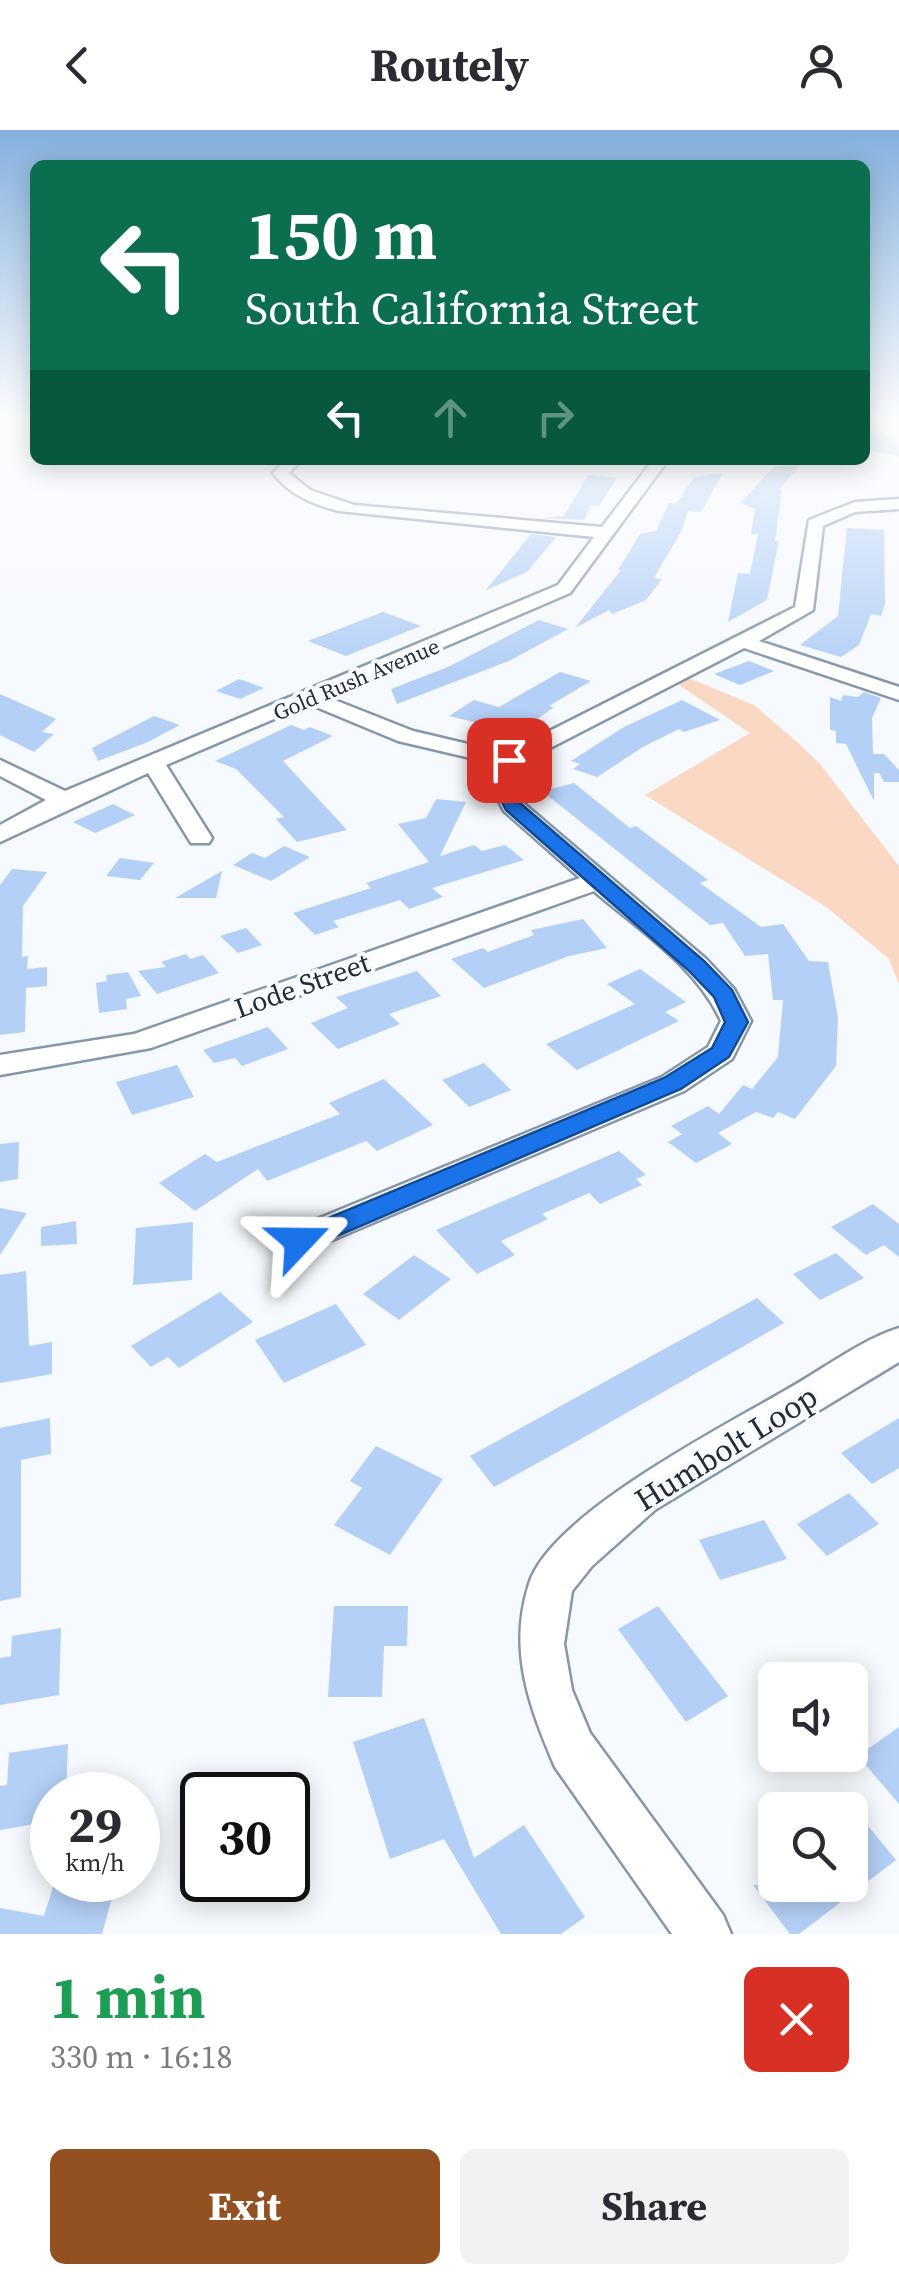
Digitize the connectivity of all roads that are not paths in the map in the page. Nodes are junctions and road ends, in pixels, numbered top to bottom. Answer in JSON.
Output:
{"nodes":[{"id":1,"x":329,"y":504,"type":"edge"},
{"id":2,"x":628,"y":504,"type":"edge"},
{"id":3,"x":870,"y":504,"type":"edge"},
{"id":4,"x":607,"y":533,"type":"junction"},
{"id":5,"x":744,"y":642,"type":"junction"},
{"id":6,"x":899,"y":694,"type":"edge"},
{"id":7,"x":312,"y":698,"type":"junction"},
{"id":8,"x":509,"y":760,"type":"junction"},
{"id":9,"x":154,"y":765,"type":"junction"},
{"id":10,"x":0,"y":767,"type":"edge"},
{"id":11,"x":64,"y":800,"type":"junction"},
{"id":12,"x":0,"y":835,"type":"edge"},
{"id":13,"x":200,"y":838,"type":"dead end"},
{"id":14,"x":599,"y":880,"type":"junction"},
{"id":15,"x":0,"y":1064,"type":"edge"},
{"id":16,"x":299,"y":1241,"type":"dead end"},
{"id":17,"x":899,"y":1343,"type":"edge"},
{"id":18,"x":704,"y":1934,"type":"edge"}],
"edges":[{"from":1,"to":4,"type":"street"},
{"from":2,"to":4,"type":"street","name":"Gold Rush Avenue"},
{"from":3,"to":5,"type":"street"},
{"from":4,"to":7,"type":"street","name":"Gold Rush Avenue"},
{"from":5,"to":6,"type":"street"},
{"from":5,"to":8,"type":"street"},
{"from":7,"to":8,"type":"street"},
{"from":7,"to":9,"type":"street","name":"Gold Rush Avenue"},
{"from":8,"to":14,"type":"street"},
{"from":9,"to":11,"type":"street","name":"Gold Rush Avenue"},
{"from":9,"to":13,"type":"street"},
{"from":10,"to":11,"type":"street"},
{"from":11,"to":12,"type":"street","name":"Gold Rush Avenue"},
{"from":14,"to":15,"type":"street","name":"Lode Street"},
{"from":14,"to":16,"type":"street"},
{"from":17,"to":18,"type":"street","name":"Humbolt Loop"}]}
